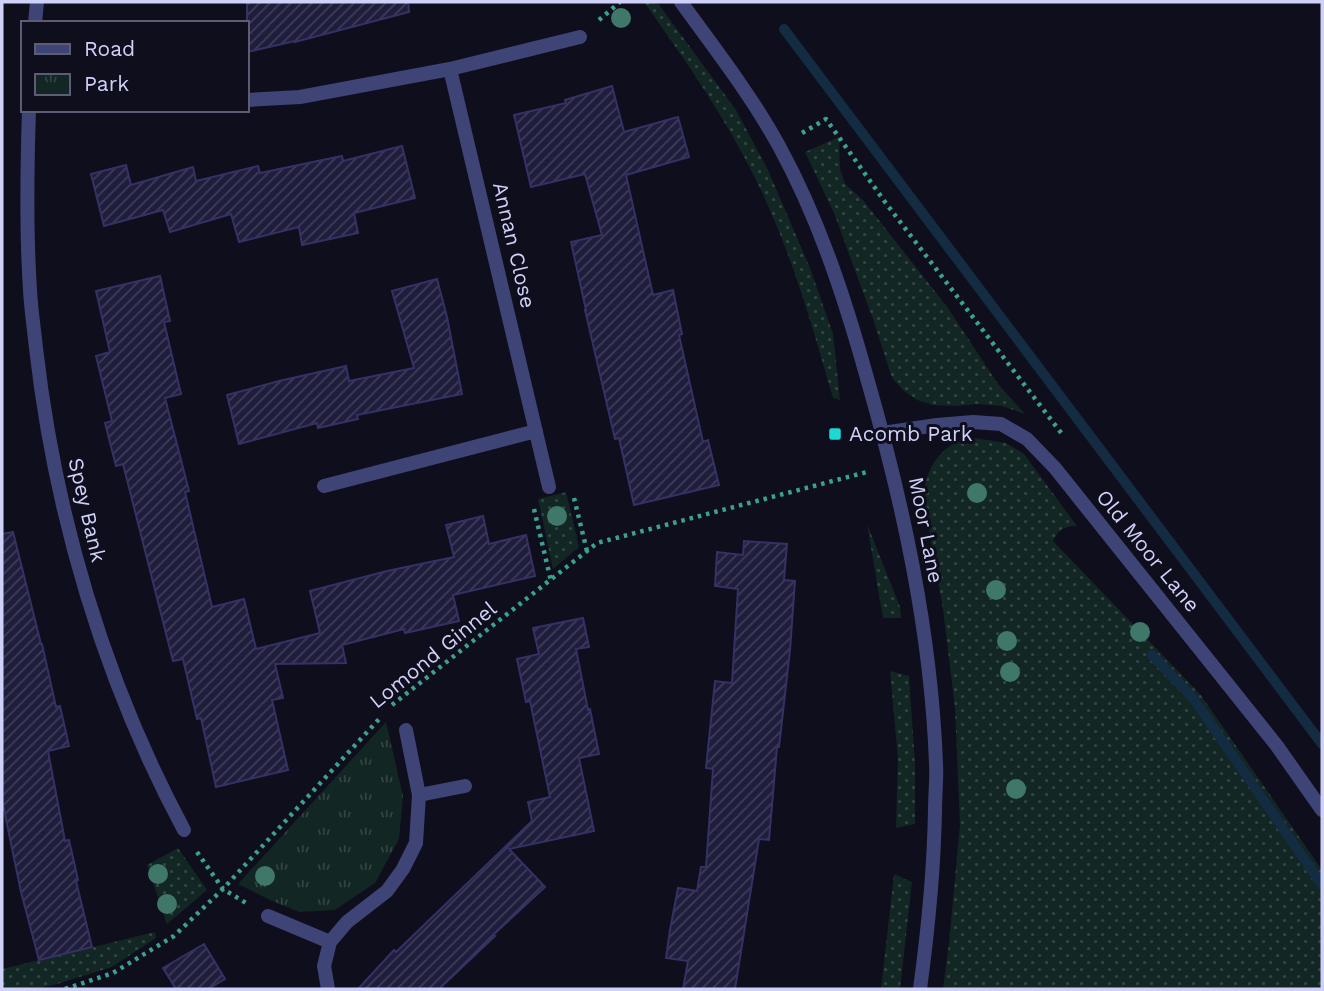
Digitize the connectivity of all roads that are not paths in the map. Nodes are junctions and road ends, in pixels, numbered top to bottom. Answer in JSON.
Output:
{"nodes":[{"id":1,"x":37,"y":2,"type":"edge"},
{"id":2,"x":681,"y":2,"type":"edge"},
{"id":3,"x":35,"y":21,"type":"edge"},
{"id":4,"x":580,"y":37,"type":"dead end"},
{"id":5,"x":450,"y":69,"type":"junction"},
{"id":6,"x":248,"y":100,"type":"edge"},
{"id":7,"x":29,"y":112,"type":"edge"},
{"id":8,"x":536,"y":431,"type":"junction"},
{"id":9,"x":883,"y":433,"type":"junction"},
{"id":10,"x":324,"y":486,"type":"dead end"},
{"id":11,"x":549,"y":487,"type":"road end"},
{"id":12,"x":406,"y":730,"type":"dead end"},
{"id":13,"x":465,"y":786,"type":"dead end"},
{"id":14,"x":419,"y":795,"type":"junction"},
{"id":15,"x":1322,"y":810,"type":"edge"},
{"id":16,"x":184,"y":830,"type":"road end"},
{"id":17,"x":268,"y":916,"type":"dead end"},
{"id":18,"x":330,"y":943,"type":"junction"},
{"id":19,"x":328,"y":989,"type":"edge"},
{"id":20,"x":920,"y":989,"type":"edge"}],
"edges":[{"from":1,"to":3,"type":"street"},
{"from":2,"to":9,"type":"street","name":"Moor Lane"},
{"from":4,"to":5,"type":"street"},
{"from":5,"to":6,"type":"street"},
{"from":5,"to":8,"type":"street","name":"Annan Close"},
{"from":7,"to":16,"type":"street","name":"Spey Bank"},
{"from":8,"to":10,"type":"street"},
{"from":8,"to":11,"type":"street","name":"Annan Close"},
{"from":9,"to":15,"type":"street","name":"Old Moor Lane"},
{"from":9,"to":20,"type":"street","name":"Moor Lane"},
{"from":12,"to":14,"type":"street"},
{"from":13,"to":14,"type":"street"},
{"from":14,"to":18,"type":"street"},
{"from":17,"to":18,"type":"street"},
{"from":18,"to":19,"type":"street"}]}
